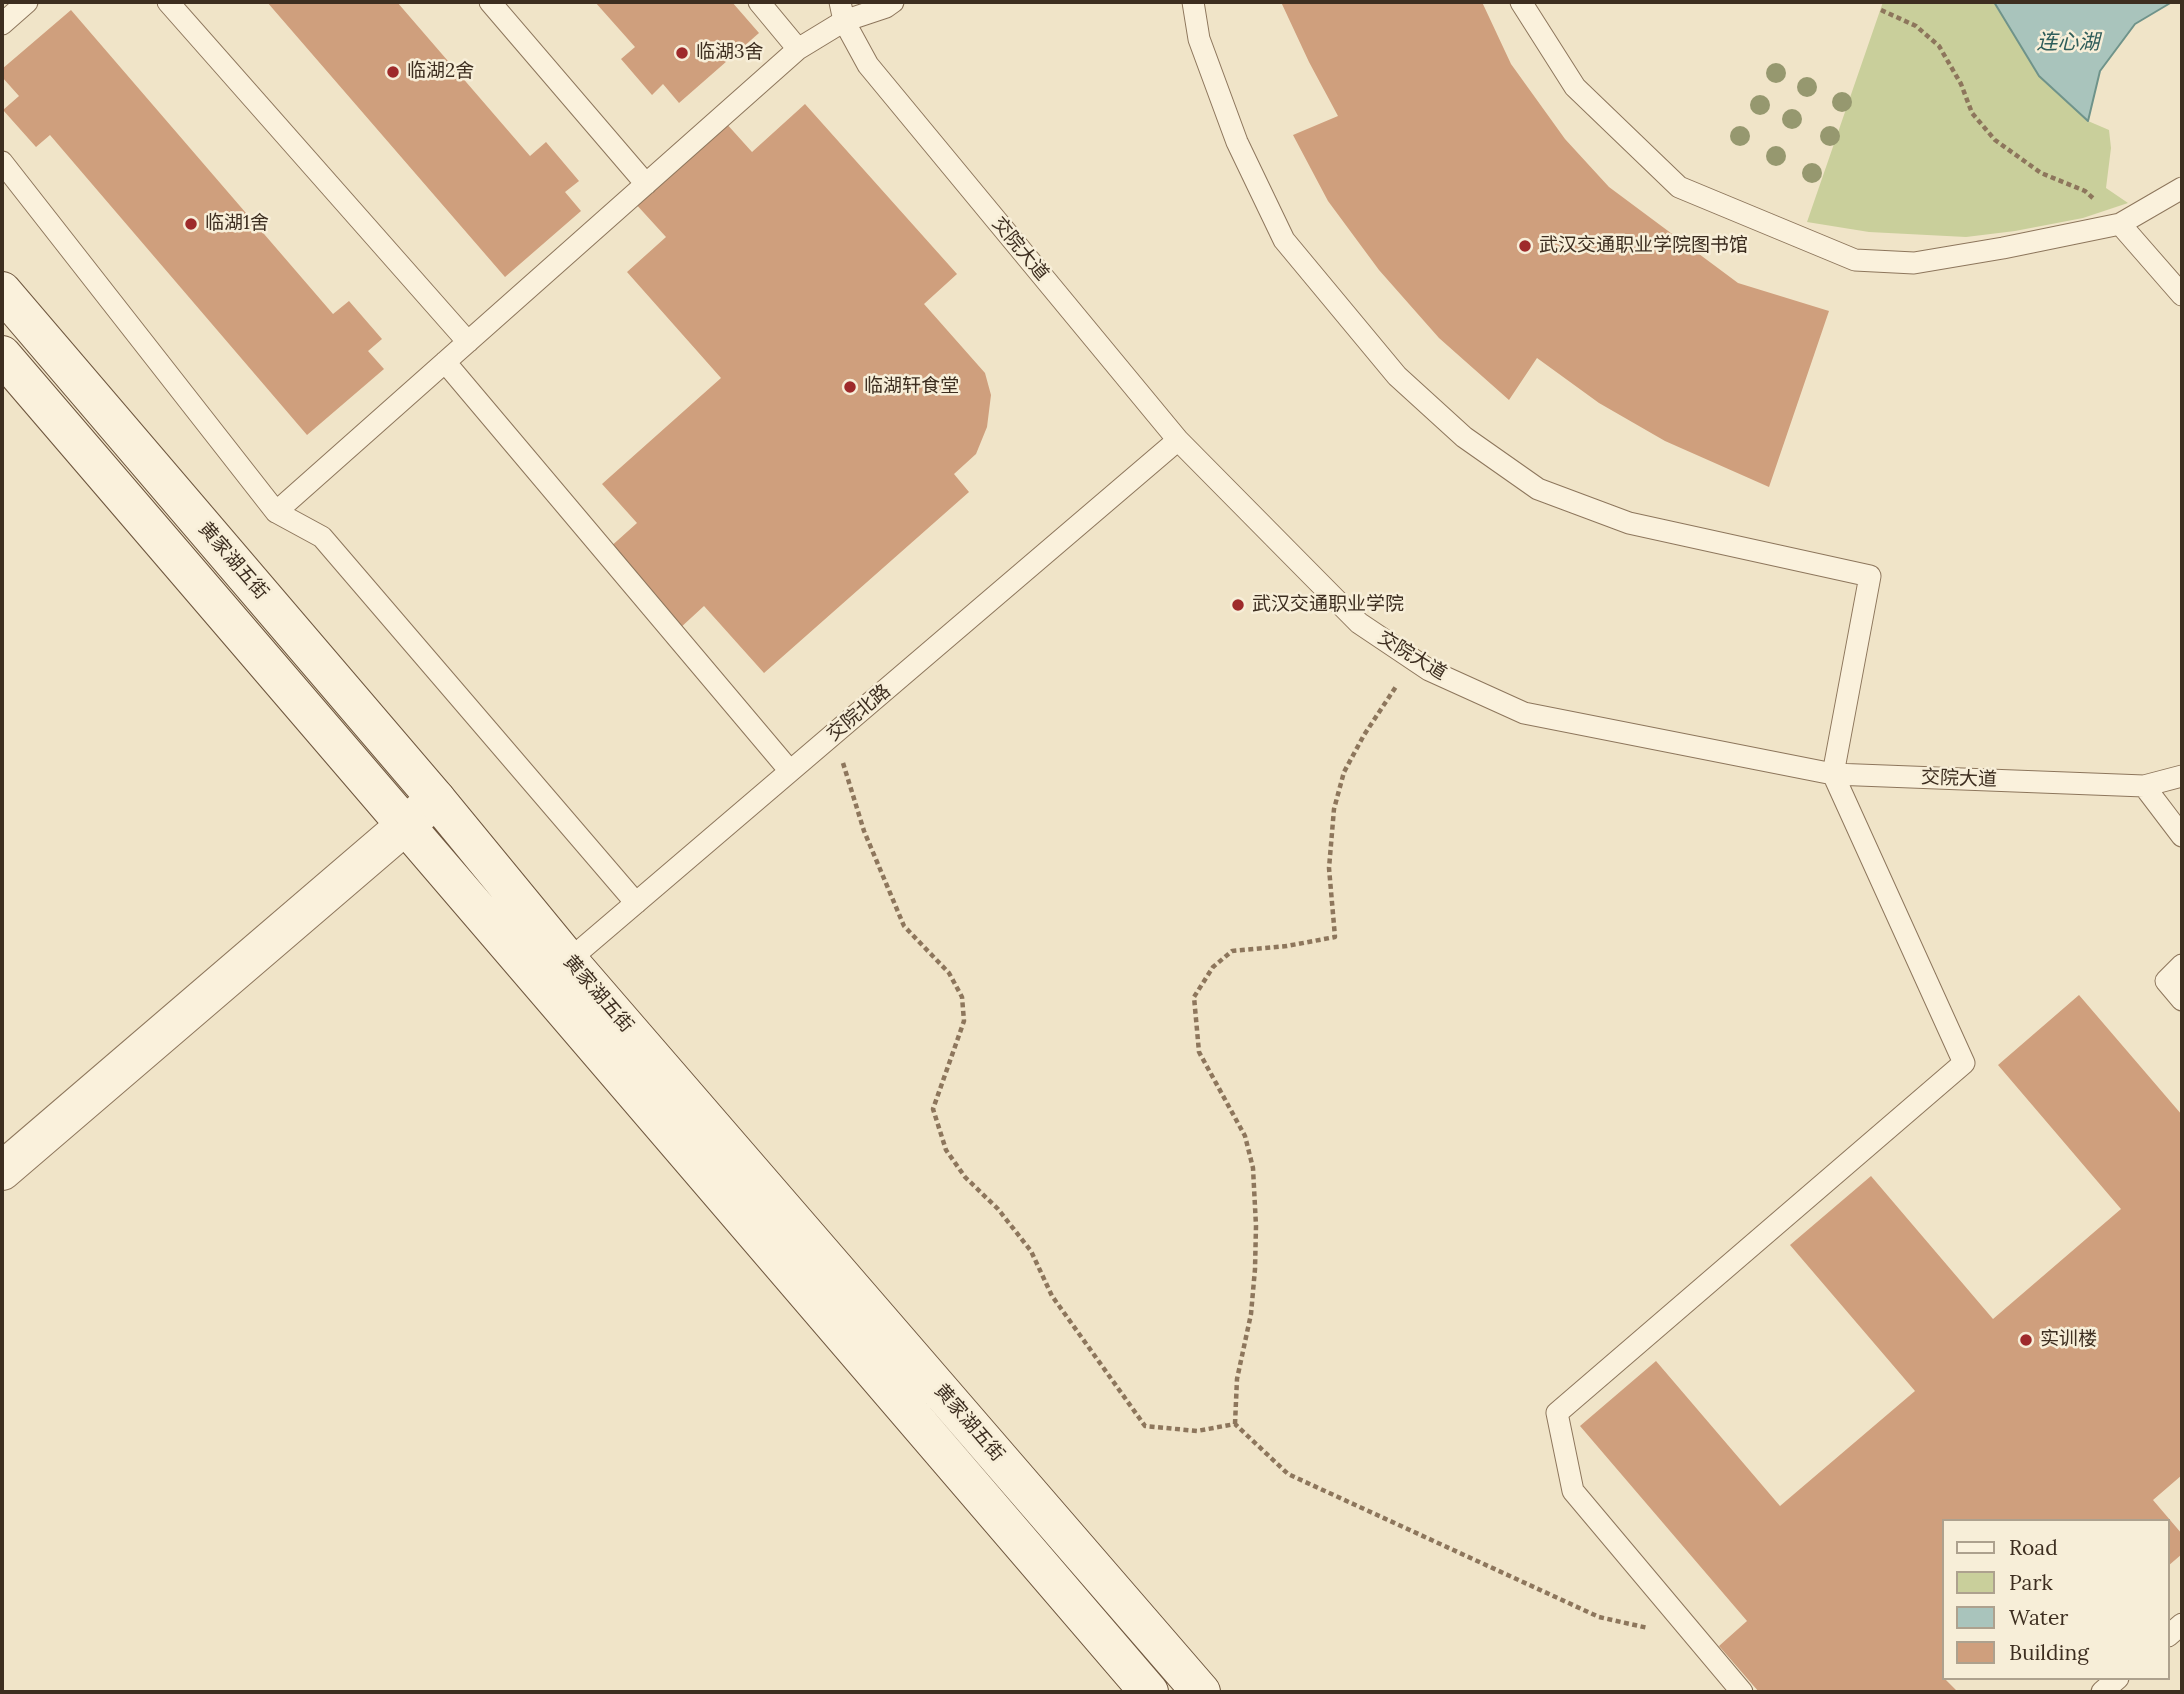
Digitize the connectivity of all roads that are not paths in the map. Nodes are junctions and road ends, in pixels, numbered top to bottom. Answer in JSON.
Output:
{"nodes":[{"id":1,"x":27,"y":2,"type":"edge"},
{"id":2,"x":168,"y":2,"type":"edge"},
{"id":3,"x":489,"y":2,"type":"edge"},
{"id":4,"x":759,"y":2,"type":"edge"},
{"id":5,"x":893,"y":2,"type":"edge"},
{"id":6,"x":1193,"y":2,"type":"edge"},
{"id":7,"x":1521,"y":2,"type":"edge"},
{"id":8,"x":842,"y":11,"type":"edge"},
{"id":9,"x":2,"y":24,"type":"edge"},
{"id":10,"x":798,"y":49,"type":"junction"},
{"id":11,"x":2,"y":162,"type":"edge"},
{"id":12,"x":646,"y":184,"type":"junction"},
{"id":13,"x":2182,"y":188,"type":"edge"},
{"id":14,"x":2120,"y":224,"type":"junction"},
{"id":15,"x":2,"y":291,"type":"edge"},
{"id":16,"x":2182,"y":295,"type":"edge"},
{"id":17,"x":468,"y":342,"type":"junction"},
{"id":18,"x":2,"y":355,"type":"edge"},
{"id":19,"x":445,"y":362,"type":"junction"},
{"id":20,"x":1178,"y":440,"type":"junction"},
{"id":21,"x":276,"y":512,"type":"junction"},
{"id":22,"x":790,"y":771,"type":"junction"},
{"id":23,"x":1833,"y":774,"type":"junction"},
{"id":24,"x":2182,"y":776,"type":"edge"},
{"id":25,"x":2144,"y":786,"type":"junction"},
{"id":26,"x":436,"y":799,"type":"junction"},
{"id":27,"x":405,"y":825,"type":"junction"},
{"id":28,"x":2182,"y":836,"type":"edge"},
{"id":29,"x":636,"y":903,"type":"junction"},
{"id":30,"x":569,"y":961,"type":"junction"},
{"id":31,"x":2182,"y":965,"type":"edge"},
{"id":32,"x":540,"y":985,"type":"junction"},
{"id":33,"x":2182,"y":1000,"type":"edge"},
{"id":34,"x":2,"y":1171,"type":"edge"},
{"id":35,"x":2116,"y":1680,"type":"edge"},
{"id":36,"x":1149,"y":1692,"type":"edge"},
{"id":37,"x":1201,"y":1692,"type":"edge"},
{"id":38,"x":1742,"y":1692,"type":"edge"},
{"id":39,"x":2102,"y":1692,"type":"edge"}],
"edges":[{"from":1,"to":9,"type":"lane"},
{"from":2,"to":17,"type":"lane"},
{"from":3,"to":12,"type":"lane"},
{"from":4,"to":10,"type":"lane"},
{"from":5,"to":8,"type":"lane"},
{"from":6,"to":23,"type":"lane"},
{"from":7,"to":14,"type":"lane"},
{"from":8,"to":10,"type":"lane"},
{"from":8,"to":20,"type":"lane","name":"交院大道"},
{"from":10,"to":12,"type":"lane"},
{"from":11,"to":21,"type":"lane"},
{"from":12,"to":17,"type":"lane"},
{"from":13,"to":14,"type":"lane"},
{"from":14,"to":16,"type":"lane"},
{"from":15,"to":26,"type":"street","name":"黄家湖五街"},
{"from":17,"to":19,"type":"lane"},
{"from":18,"to":27,"type":"street","name":"黄家湖五街"},
{"from":19,"to":21,"type":"lane"},
{"from":19,"to":22,"type":"lane"},
{"from":20,"to":22,"type":"lane","name":"交院北路"},
{"from":20,"to":23,"type":"lane","name":"交院大道"},
{"from":21,"to":29,"type":"lane"},
{"from":22,"to":29,"type":"lane","name":"交院北路"},
{"from":23,"to":25,"type":"lane","name":"交院大道"},
{"from":23,"to":38,"type":"lane"},
{"from":24,"to":25,"type":"lane","name":"交院大道"},
{"from":25,"to":28,"type":"lane"},
{"from":26,"to":27,"type":"street"},
{"from":26,"to":30,"type":"street","name":"黄家湖五街"},
{"from":27,"to":32,"type":"street","name":"黄家湖五街"},
{"from":27,"to":34,"type":"street"},
{"from":29,"to":30,"type":"lane","name":"交院北路"},
{"from":30,"to":32,"type":"lane","name":"交院北路"},
{"from":30,"to":37,"type":"street","name":"黄家湖五街"},
{"from":31,"to":33,"type":"lane"},
{"from":32,"to":36,"type":"street","name":"黄家湖五街"},
{"from":35,"to":39,"type":"lane"}]}
